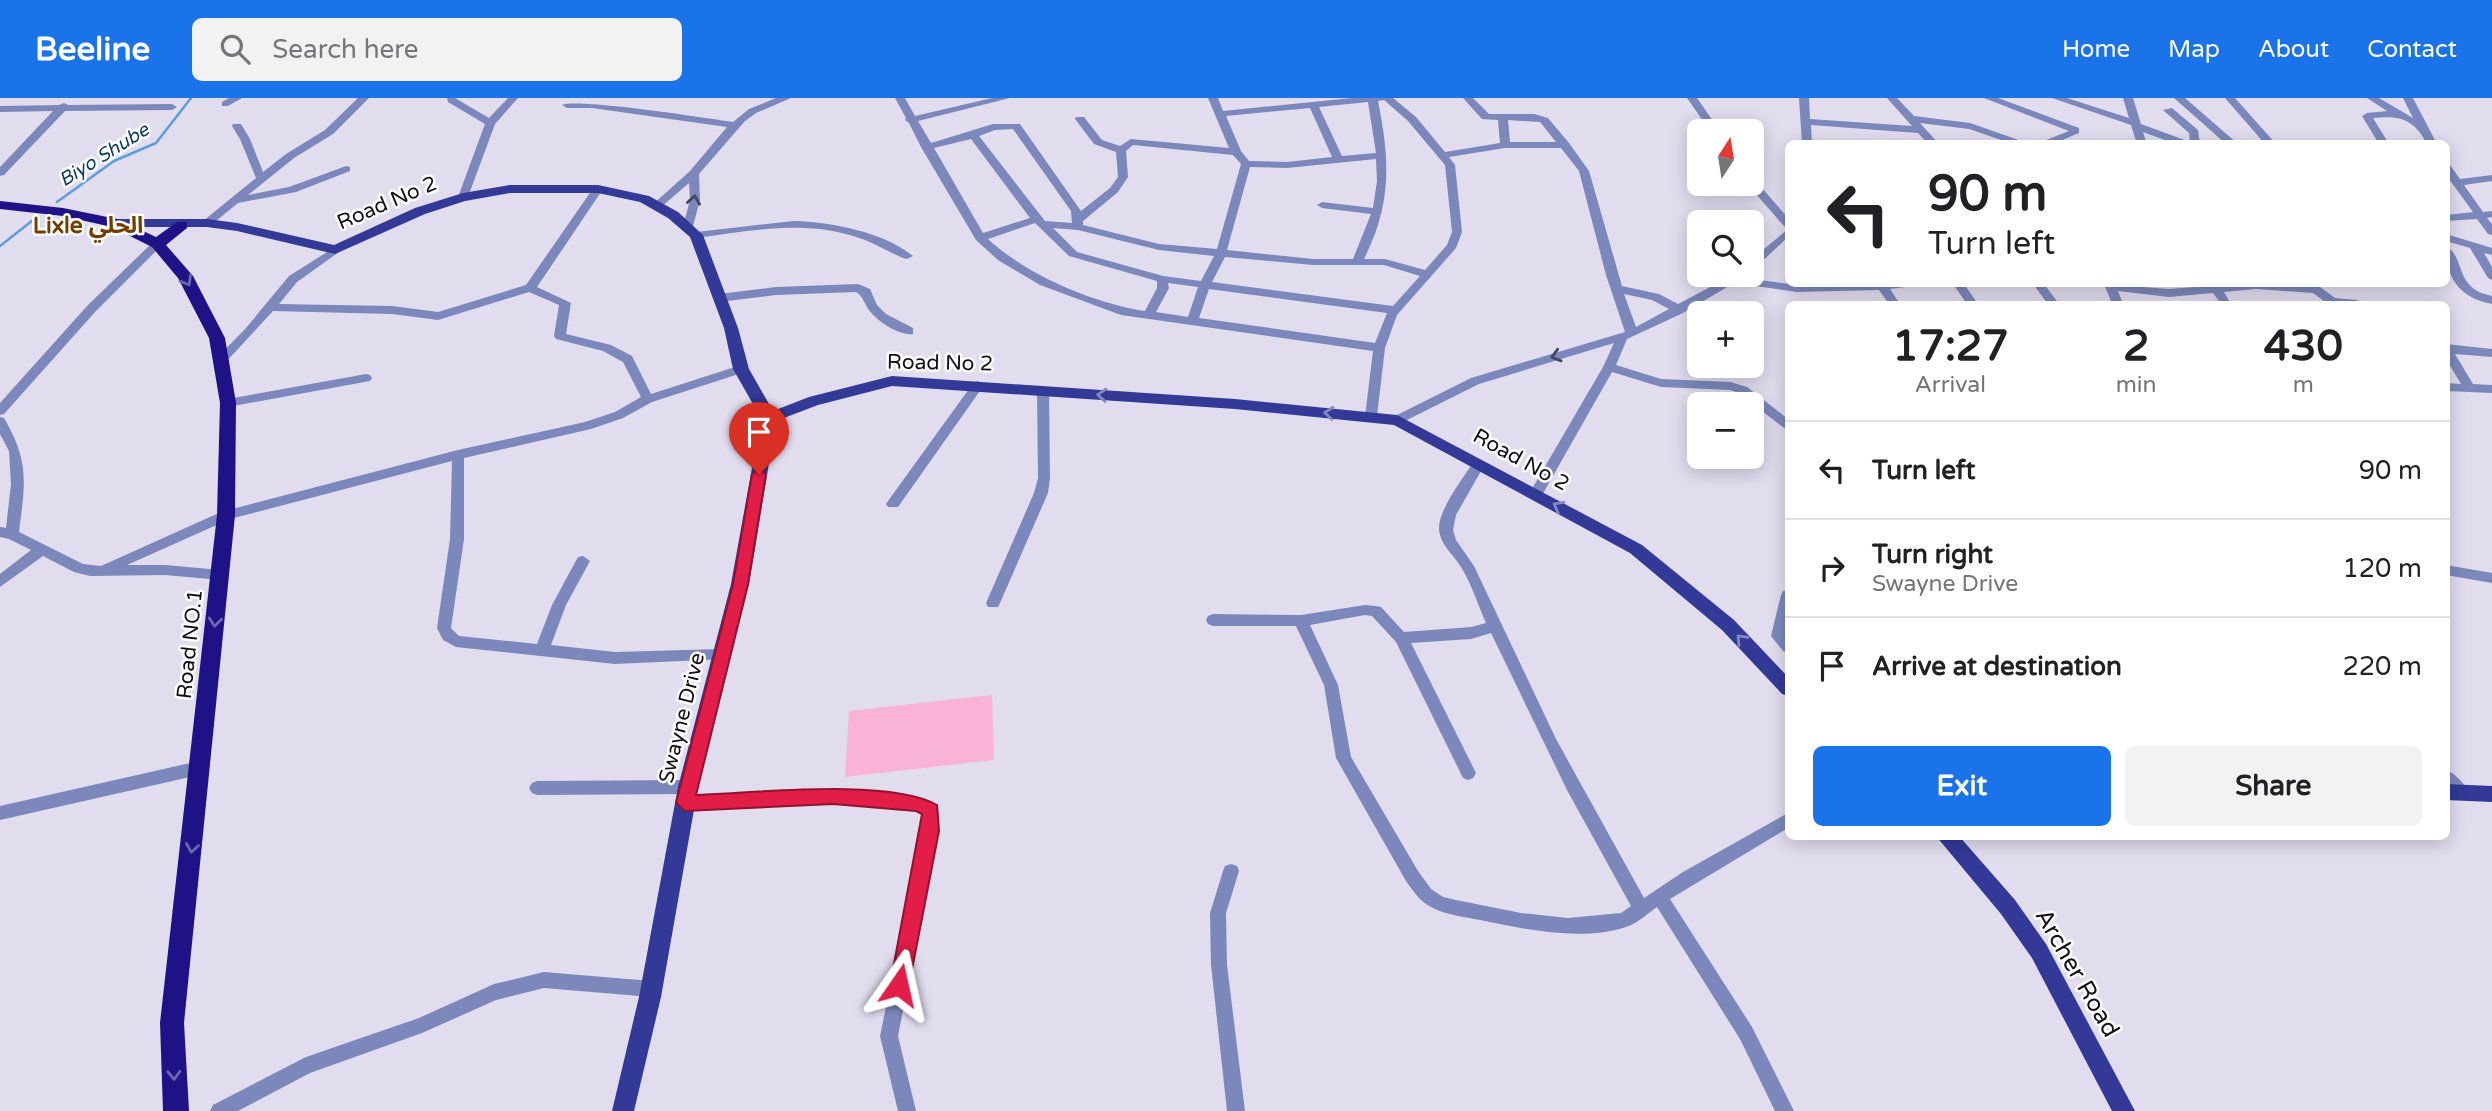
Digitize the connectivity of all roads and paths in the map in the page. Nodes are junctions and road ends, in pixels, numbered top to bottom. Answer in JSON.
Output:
{"nodes":[{"id":1,"x":74,"y":98,"type":"edge"},
{"id":2,"x":237,"y":98,"type":"edge"},
{"id":3,"x":364,"y":98,"type":"edge"},
{"id":4,"x":513,"y":98,"type":"edge"},
{"id":5,"x":786,"y":98,"type":"edge"},
{"id":6,"x":900,"y":98,"type":"edge"},
{"id":7,"x":1005,"y":98,"type":"edge"},
{"id":8,"x":1213,"y":98,"type":"edge"},
{"id":9,"x":1378,"y":98,"type":"edge"},
{"id":10,"x":1468,"y":98,"type":"edge"},
{"id":11,"x":1692,"y":98,"type":"edge"},
{"id":12,"x":1804,"y":98,"type":"edge"},
{"id":13,"x":1890,"y":98,"type":"edge"},
{"id":14,"x":1989,"y":98,"type":"edge"},
{"id":15,"x":2057,"y":98,"type":"edge"},
{"id":16,"x":2128,"y":98,"type":"edge"},
{"id":17,"x":2179,"y":98,"type":"edge"},
{"id":18,"x":2230,"y":98,"type":"edge"},
{"id":19,"x":2372,"y":98,"type":"edge"},
{"id":20,"x":2408,"y":98,"type":"edge"},
{"id":21,"x":451,"y":100,"type":"dead end"},
{"id":22,"x":763,"y":101,"type":"edge"},
{"id":23,"x":225,"y":104,"type":"dead end"},
{"id":24,"x":567,"y":105,"type":"dead end"},
{"id":25,"x":172,"y":107,"type":"dead end"},
{"id":26,"x":1314,"y":107,"type":"junction"},
{"id":27,"x":62,"y":108,"type":"junction"},
{"id":28,"x":0,"y":109,"type":"edge"},
{"id":29,"x":2168,"y":110,"type":"dead end"},
{"id":30,"x":2395,"y":113,"type":"junction"},
{"id":31,"x":1220,"y":114,"type":"junction"},
{"id":32,"x":1503,"y":117,"type":"junction"},
{"id":33,"x":1080,"y":119,"type":"dead end"},
{"id":34,"x":1707,"y":119,"type":"edge"},
{"id":35,"x":1913,"y":119,"type":"junction"},
{"id":36,"x":910,"y":120,"type":"junction"},
{"id":37,"x":1805,"y":122,"type":"junction"},
{"id":38,"x":490,"y":123,"type":"junction"},
{"id":39,"x":2136,"y":124,"type":"junction"},
{"id":40,"x":734,"y":125,"type":"junction"},
{"id":41,"x":237,"y":126,"type":"dead end"},
{"id":42,"x":2422,"y":127,"type":"junction"},
{"id":43,"x":1886,"y":130,"type":"junction"},
{"id":44,"x":1923,"y":130,"type":"junction"},
{"id":45,"x":1987,"y":131,"type":"junction"},
{"id":46,"x":973,"y":135,"type":"junction"},
{"id":47,"x":1807,"y":140,"type":"edge"},
{"id":48,"x":1892,"y":140,"type":"edge"},
{"id":49,"x":1931,"y":140,"type":"edge"},
{"id":50,"x":1994,"y":140,"type":"edge"},
{"id":51,"x":2013,"y":140,"type":"edge"},
{"id":52,"x":2052,"y":140,"type":"edge"},
{"id":53,"x":2141,"y":140,"type":"edge"},
{"id":54,"x":2177,"y":140,"type":"edge"},
{"id":55,"x":2195,"y":140,"type":"edge"},
{"id":56,"x":2228,"y":140,"type":"edge"},
{"id":57,"x":2267,"y":140,"type":"edge"},
{"id":58,"x":2382,"y":140,"type":"edge"},
{"id":59,"x":2430,"y":140,"type":"edge"},
{"id":60,"x":1505,"y":145,"type":"junction"},
{"id":61,"x":1565,"y":145,"type":"junction"},
{"id":62,"x":926,"y":147,"type":"junction"},
{"id":63,"x":1121,"y":150,"type":"junction"},
{"id":64,"x":1236,"y":152,"type":"junction"},
{"id":65,"x":1382,"y":155,"type":"junction"},
{"id":66,"x":1444,"y":155,"type":"junction"},
{"id":67,"x":1339,"y":160,"type":"junction"},
{"id":68,"x":1246,"y":164,"type":"junction"},
{"id":69,"x":346,"y":169,"type":"dead end"},
{"id":70,"x":2450,"y":172,"type":"edge"},
{"id":71,"x":0,"y":173,"type":"edge"},
{"id":72,"x":694,"y":174,"type":"junction"},
{"id":73,"x":2492,"y":178,"type":"edge"},
{"id":74,"x":262,"y":180,"type":"junction"},
{"id":75,"x":2458,"y":183,"type":"junction"},
{"id":76,"x":598,"y":189,"type":"junction"},
{"id":77,"x":1763,"y":196,"type":"edge"},
{"id":78,"x":463,"y":197,"type":"junction"},
{"id":79,"x":234,"y":202,"type":"junction"},
{"id":80,"x":0,"y":205,"type":"edge"},
{"id":81,"x":1322,"y":205,"type":"dead end"},
{"id":82,"x":656,"y":206,"type":"junction"},
{"id":83,"x":1378,"y":212,"type":"junction"},
{"id":84,"x":2492,"y":214,"type":"edge"},
{"id":85,"x":2478,"y":215,"type":"junction"},
{"id":86,"x":2450,"y":218,"type":"edge"},
{"id":87,"x":1039,"y":221,"type":"junction"},
{"id":88,"x":1785,"y":221,"type":"edge"},
{"id":89,"x":117,"y":223,"type":"junction"},
{"id":90,"x":207,"y":223,"type":"junction"},
{"id":91,"x":1078,"y":223,"type":"junction"},
{"id":92,"x":182,"y":225,"type":"junction"},
{"id":93,"x":692,"y":230,"type":"junction"},
{"id":94,"x":2492,"y":232,"type":"edge"},
{"id":95,"x":1785,"y":235,"type":"edge"},
{"id":96,"x":980,"y":238,"type":"junction"},
{"id":97,"x":2450,"y":238,"type":"edge"},
{"id":98,"x":157,"y":244,"type":"junction"},
{"id":99,"x":2474,"y":246,"type":"junction"},
{"id":100,"x":335,"y":250,"type":"junction"},
{"id":101,"x":2492,"y":252,"type":"edge"},
{"id":102,"x":1221,"y":253,"type":"junction"},
{"id":103,"x":1764,"y":254,"type":"edge"},
{"id":104,"x":907,"y":256,"type":"dead end"},
{"id":105,"x":2450,"y":258,"type":"edge"},
{"id":106,"x":1358,"y":260,"type":"junction"},
{"id":107,"x":1426,"y":274,"type":"junction"},
{"id":108,"x":2492,"y":276,"type":"edge"},
{"id":109,"x":1162,"y":279,"type":"junction"},
{"id":110,"x":1764,"y":283,"type":"edge"},
{"id":111,"x":1205,"y":284,"type":"junction"},
{"id":112,"x":1720,"y":287,"type":"edge"},
{"id":113,"x":1851,"y":287,"type":"edge"},
{"id":114,"x":2040,"y":287,"type":"edge"},
{"id":115,"x":2125,"y":287,"type":"edge"},
{"id":116,"x":2236,"y":287,"type":"edge"},
{"id":117,"x":2313,"y":287,"type":"edge"},
{"id":118,"x":530,"y":288,"type":"junction"},
{"id":119,"x":1617,"y":289,"type":"junction"},
{"id":120,"x":2217,"y":289,"type":"junction"},
{"id":121,"x":719,"y":298,"type":"junction"},
{"id":122,"x":2492,"y":300,"type":"edge"},
{"id":123,"x":2052,"y":301,"type":"edge"},
{"id":124,"x":2224,"y":301,"type":"edge"},
{"id":125,"x":2332,"y":301,"type":"edge"},
{"id":126,"x":268,"y":307,"type":"junction"},
{"id":127,"x":1394,"y":310,"type":"junction"},
{"id":128,"x":1679,"y":310,"type":"junction"},
{"id":129,"x":1149,"y":315,"type":"junction"},
{"id":130,"x":1194,"y":320,"type":"junction"},
{"id":131,"x":909,"y":331,"type":"dead end"},
{"id":132,"x":1627,"y":336,"type":"junction"},
{"id":133,"x":1379,"y":348,"type":"junction"},
{"id":134,"x":2450,"y":349,"type":"edge"},
{"id":135,"x":2492,"y":353,"type":"edge"},
{"id":136,"x":2450,"y":356,"type":"edge"},
{"id":137,"x":221,"y":360,"type":"junction"},
{"id":138,"x":1609,"y":367,"type":"junction"},
{"id":139,"x":741,"y":369,"type":"junction"},
{"id":140,"x":366,"y":378,"type":"dead end"},
{"id":141,"x":978,"y":385,"type":"junction"},
{"id":142,"x":2450,"y":387,"type":"edge"},
{"id":143,"x":2469,"y":387,"type":"junction"},
{"id":144,"x":2492,"y":389,"type":"edge"},
{"id":145,"x":1044,"y":390,"type":"junction"},
{"id":146,"x":648,"y":399,"type":"junction"},
{"id":147,"x":228,"y":403,"type":"junction"},
{"id":148,"x":3,"y":404,"type":"edge"},
{"id":149,"x":1371,"y":416,"type":"junction"},
{"id":150,"x":769,"y":418,"type":"junction"},
{"id":151,"x":1398,"y":420,"type":"junction"},
{"id":152,"x":0,"y":421,"type":"edge"},
{"id":153,"x":1785,"y":423,"type":"edge"},
{"id":154,"x":458,"y":455,"type":"junction"},
{"id":155,"x":1479,"y":464,"type":"junction"},
{"id":156,"x":1536,"y":494,"type":"junction"},
{"id":157,"x":893,"y":505,"type":"dead end"},
{"id":158,"x":226,"y":515,"type":"junction"},
{"id":159,"x":6,"y":533,"type":"edge"},
{"id":160,"x":42,"y":550,"type":"junction"},
{"id":161,"x":583,"y":561,"type":"dead end"},
{"id":162,"x":103,"y":570,"type":"junction"},
{"id":163,"x":2450,"y":571,"type":"edge"},
{"id":164,"x":221,"y":575,"type":"junction"},
{"id":165,"x":2492,"y":578,"type":"edge"},
{"id":166,"x":0,"y":582,"type":"edge"},
{"id":167,"x":993,"y":603,"type":"dead end"},
{"id":168,"x":1785,"y":607,"type":"edge"},
{"id":169,"x":1213,"y":620,"type":"dead end"},
{"id":170,"x":1301,"y":621,"type":"junction"},
{"id":171,"x":1493,"y":627,"type":"junction"},
{"id":172,"x":1401,"y":638,"type":"junction"},
{"id":173,"x":1785,"y":644,"type":"edge"},
{"id":174,"x":542,"y":650,"type":"junction"},
{"id":175,"x":721,"y":655,"type":"junction"},
{"id":176,"x":1785,"y":686,"type":"edge"},
{"id":177,"x":199,"y":768,"type":"junction"},
{"id":178,"x":1468,"y":773,"type":"dead end"},
{"id":179,"x":537,"y":788,"type":"dead end"},
{"id":180,"x":2454,"y":792,"type":"edge"},
{"id":181,"x":2492,"y":794,"type":"edge"},
{"id":182,"x":686,"y":795,"type":"junction"},
{"id":183,"x":0,"y":813,"type":"edge"},
{"id":184,"x":1785,"y":822,"type":"edge"},
{"id":185,"x":1949,"y":840,"type":"edge"},
{"id":186,"x":1231,"y":871,"type":"dead end"},
{"id":187,"x":1660,"y":897,"type":"junction"},
{"id":188,"x":1642,"y":910,"type":"junction"},
{"id":189,"x":651,"y":989,"type":"junction"},
{"id":190,"x":176,"y":1111,"type":"edge"},
{"id":191,"x":219,"y":1111,"type":"edge"},
{"id":192,"x":623,"y":1111,"type":"edge"},
{"id":193,"x":907,"y":1111,"type":"edge"},
{"id":194,"x":1236,"y":1111,"type":"edge"},
{"id":195,"x":1784,"y":1111,"type":"edge"},
{"id":196,"x":2124,"y":1111,"type":"edge"}],
"edges":[{"from":1,"to":27,"type":"street"},
{"from":2,"to":23,"type":"street"},
{"from":3,"to":74,"type":"street"},
{"from":4,"to":38,"type":"street"},
{"from":5,"to":22,"type":"street"},
{"from":6,"to":36,"type":"street"},
{"from":7,"to":36,"type":"street"},
{"from":8,"to":31,"type":"street"},
{"from":9,"to":26,"type":"street"},
{"from":9,"to":65,"type":"street"},
{"from":9,"to":66,"type":"street"},
{"from":10,"to":32,"type":"street"},
{"from":11,"to":34,"type":"street"},
{"from":12,"to":37,"type":"street"},
{"from":13,"to":35,"type":"street"},
{"from":14,"to":52,"type":"street"},
{"from":15,"to":39,"type":"street"},
{"from":16,"to":39,"type":"street"},
{"from":17,"to":56,"type":"street"},
{"from":18,"to":57,"type":"street"},
{"from":19,"to":30,"type":"street"},
{"from":20,"to":42,"type":"street"},
{"from":21,"to":38,"type":"street"},
{"from":22,"to":40,"type":"street"},
{"from":24,"to":40,"type":"street"},
{"from":25,"to":27,"type":"street"},
{"from":26,"to":31,"type":"street"},
{"from":26,"to":67,"type":"street"},
{"from":27,"to":28,"type":"street"},
{"from":27,"to":71,"type":"street"},
{"from":29,"to":55,"type":"street"},
{"from":30,"to":42,"type":"street"},
{"from":30,"to":58,"type":"street"},
{"from":31,"to":64,"type":"street"},
{"from":32,"to":60,"type":"street"},
{"from":32,"to":61,"type":"street"},
{"from":33,"to":63,"type":"street"},
{"from":35,"to":44,"type":"street"},
{"from":35,"to":45,"type":"street"},
{"from":36,"to":62,"type":"street"},
{"from":37,"to":43,"type":"street"},
{"from":37,"to":47,"type":"street"},
{"from":38,"to":78,"type":"street"},
{"from":39,"to":53,"type":"street"},
{"from":39,"to":54,"type":"street"},
{"from":40,"to":72,"type":"street"},
{"from":41,"to":74,"type":"street"},
{"from":42,"to":59,"type":"street"},
{"from":43,"to":44,"type":"street"},
{"from":43,"to":48,"type":"street"},
{"from":44,"to":49,"type":"street"},
{"from":45,"to":50,"type":"street"},
{"from":45,"to":51,"type":"street"},
{"from":46,"to":62,"type":"street"},
{"from":46,"to":87,"type":"street"},
{"from":46,"to":91,"type":"street"},
{"from":60,"to":61,"type":"street"},
{"from":60,"to":66,"type":"street"},
{"from":61,"to":119,"type":"street"},
{"from":62,"to":96,"type":"street"},
{"from":63,"to":64,"type":"street"},
{"from":63,"to":91,"type":"street"},
{"from":64,"to":68,"type":"street"},
{"from":65,"to":67,"type":"street"},
{"from":65,"to":83,"type":"street"},
{"from":66,"to":107,"type":"street"},
{"from":67,"to":68,"type":"street"},
{"from":68,"to":102,"type":"street"},
{"from":69,"to":79,"type":"street"},
{"from":70,"to":75,"type":"street"},
{"from":72,"to":82,"type":"street"},
{"from":93,"to":72,"type":"street","one_way":true},
{"from":73,"to":75,"type":"street"},
{"from":74,"to":79,"type":"street"},
{"from":75,"to":85,"type":"street"},
{"from":76,"to":78,"type":"main road","name":"Road No 2"},
{"from":76,"to":82,"type":"main road","name":"Road No 2"},
{"from":76,"to":118,"type":"street"},
{"from":77,"to":88,"type":"street"},
{"from":78,"to":100,"type":"main road","name":"Road No 2"},
{"from":79,"to":90,"type":"street"},
{"from":80,"to":89,"type":"highway","name":"Road NO.1"},
{"from":81,"to":83,"type":"street"},
{"from":82,"to":93,"type":"main road","name":"Road No 2"},
{"from":83,"to":106,"type":"street"},
{"from":84,"to":85,"type":"street"},
{"from":85,"to":86,"type":"street"},
{"from":85,"to":94,"type":"street"},
{"from":87,"to":91,"type":"street"},
{"from":87,"to":96,"type":"street"},
{"from":87,"to":109,"type":"street"},
{"from":89,"to":92,"type":"main road","name":"Road No 2"},
{"from":89,"to":98,"type":"highway","name":"Road NO.1"},
{"from":90,"to":92,"type":"main road","name":"Road No 2"},
{"from":90,"to":100,"type":"main road","name":"Road No 2"},
{"from":91,"to":102,"type":"street"},
{"from":92,"to":98,"type":"highway"},
{"from":93,"to":104,"type":"street"},
{"from":93,"to":121,"type":"main road"},
{"from":95,"to":103,"type":"street"},
{"from":96,"to":129,"type":"street"},
{"from":97,"to":99,"type":"street"},
{"from":98,"to":137,"type":"highway","name":"Road NO.1","one_way":true},
{"from":98,"to":148,"type":"street"},
{"from":99,"to":101,"type":"street"},
{"from":99,"to":108,"type":"street"},
{"from":100,"to":126,"type":"street"},
{"from":102,"to":106,"type":"street"},
{"from":102,"to":111,"type":"street"},
{"from":105,"to":122,"type":"street"},
{"from":106,"to":107,"type":"street"},
{"from":107,"to":127,"type":"street"},
{"from":109,"to":111,"type":"street"},
{"from":109,"to":129,"type":"street"},
{"from":110,"to":113,"type":"street"},
{"from":111,"to":127,"type":"street"},
{"from":111,"to":130,"type":"street"},
{"from":112,"to":128,"type":"street"},
{"from":114,"to":123,"type":"street"},
{"from":115,"to":120,"type":"street"},
{"from":116,"to":120,"type":"street"},
{"from":117,"to":125,"type":"street"},
{"from":118,"to":126,"type":"street"},
{"from":118,"to":146,"type":"street"},
{"from":119,"to":128,"type":"street"},
{"from":119,"to":132,"type":"street"},
{"from":120,"to":124,"type":"street"},
{"from":121,"to":131,"type":"street"},
{"from":121,"to":139,"type":"main road"},
{"from":126,"to":137,"type":"street"},
{"from":127,"to":133,"type":"street"},
{"from":128,"to":132,"type":"street"},
{"from":129,"to":130,"type":"street"},
{"from":130,"to":133,"type":"street"},
{"from":132,"to":138,"type":"street"},
{"from":132,"to":151,"type":"street","one_way":true},
{"from":133,"to":149,"type":"street"},
{"from":134,"to":135,"type":"street"},
{"from":136,"to":143,"type":"street"},
{"from":137,"to":147,"type":"highway","name":"Road NO.1"},
{"from":138,"to":153,"type":"street"},
{"from":138,"to":156,"type":"street"},
{"from":139,"to":146,"type":"street"},
{"from":139,"to":150,"type":"main road"},
{"from":140,"to":147,"type":"street"},
{"from":141,"to":145,"type":"main road","name":"Road No 2"},
{"from":141,"to":150,"type":"main road","name":"Road No 2"},
{"from":141,"to":157,"type":"street"},
{"from":142,"to":143,"type":"street"},
{"from":143,"to":144,"type":"street"},
{"from":149,"to":145,"type":"main road","name":"Road No 2","one_way":true},
{"from":145,"to":167,"type":"street"},
{"from":146,"to":154,"type":"street"},
{"from":147,"to":158,"type":"highway","name":"Road NO.1"},
{"from":149,"to":151,"type":"main road","name":"Road No 2"},
{"from":150,"to":175,"type":"main road","name":"Swayne Drive"},
{"from":151,"to":155,"type":"main road","name":"Road No 2"},
{"from":152,"to":159,"type":"street"},
{"from":154,"to":158,"type":"street"},
{"from":154,"to":174,"type":"street"},
{"from":155,"to":156,"type":"main road","name":"Road No 2"},
{"from":155,"to":171,"type":"street"},
{"from":176,"to":156,"type":"main road","name":"Road No 2","one_way":true},
{"from":158,"to":162,"type":"street"},
{"from":158,"to":164,"type":"highway","name":"Road NO.1"},
{"from":159,"to":160,"type":"street"},
{"from":160,"to":162,"type":"street"},
{"from":160,"to":166,"type":"street"},
{"from":161,"to":174,"type":"street"},
{"from":162,"to":164,"type":"street"},
{"from":163,"to":165,"type":"street"},
{"from":164,"to":177,"type":"highway","name":"Road NO.1","one_way":true},
{"from":168,"to":173,"type":"street"},
{"from":169,"to":170,"type":"street"},
{"from":170,"to":172,"type":"street"},
{"from":170,"to":188,"type":"street"},
{"from":171,"to":172,"type":"street"},
{"from":171,"to":188,"type":"street"},
{"from":172,"to":178,"type":"street"},
{"from":174,"to":175,"type":"street"},
{"from":175,"to":182,"type":"main road","name":"Swayne Drive"},
{"from":177,"to":183,"type":"street"},
{"from":177,"to":190,"type":"highway","name":"Road NO.1","one_way":true},
{"from":179,"to":182,"type":"street"},
{"from":180,"to":181,"type":"main road"},
{"from":182,"to":189,"type":"main road","name":"Swayne Drive"},
{"from":182,"to":193,"type":"street"},
{"from":184,"to":187,"type":"street"},
{"from":185,"to":196,"type":"main road","name":"Archer Road"},
{"from":186,"to":194,"type":"street"},
{"from":187,"to":188,"type":"street"},
{"from":187,"to":195,"type":"street"},
{"from":189,"to":191,"type":"street"},
{"from":189,"to":192,"type":"main road","name":"Swayne Drive"}]}
